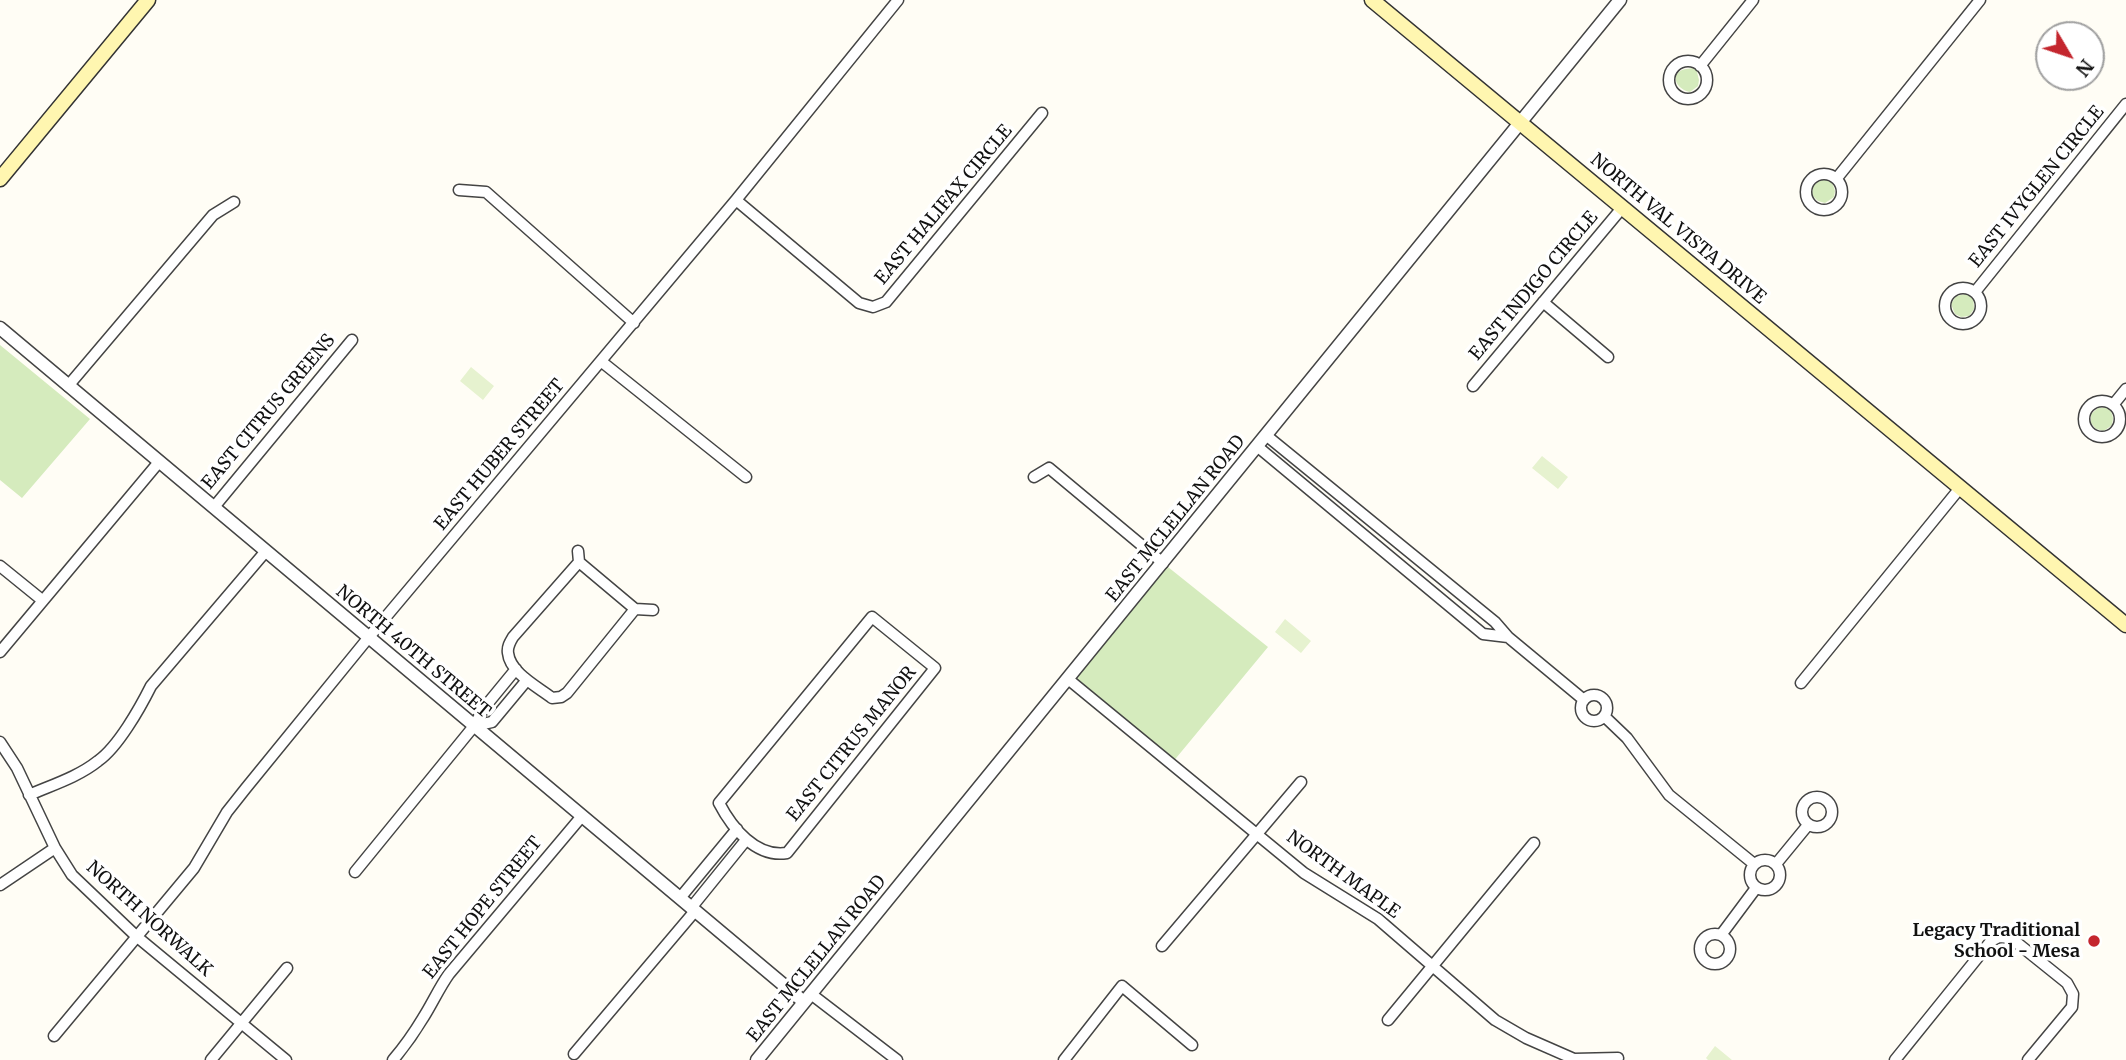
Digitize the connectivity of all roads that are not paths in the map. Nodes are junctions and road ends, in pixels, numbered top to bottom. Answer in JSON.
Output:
{"nodes":[{"id":1,"x":148,"y":0,"type":"edge"},
{"id":2,"x":898,"y":0,"type":"edge"},
{"id":3,"x":1371,"y":0,"type":"edge"},
{"id":4,"x":1620,"y":0,"type":"edge"},
{"id":5,"x":1753,"y":0,"type":"edge"},
{"id":6,"x":1980,"y":0,"type":"edge"},
{"id":7,"x":1700,"y":66,"type":"dead end"},
{"id":8,"x":2126,"y":104,"type":"edge"},
{"id":9,"x":1042,"y":113,"type":"dead end"},
{"id":10,"x":1521,"y":124,"type":"junction"},
{"id":11,"x":1837,"y":178,"type":"dead end"},
{"id":12,"x":0,"y":179,"type":"edge"},
{"id":13,"x":458,"y":190,"type":"dead end"},
{"id":14,"x":736,"y":200,"type":"junction"},
{"id":15,"x":234,"y":202,"type":"dead end"},
{"id":16,"x":1622,"y":208,"type":"junction"},
{"id":17,"x":1975,"y":292,"type":"dead end"},
{"id":18,"x":1543,"y":302,"type":"junction"},
{"id":19,"x":634,"y":323,"type":"junction"},
{"id":20,"x":0,"y":328,"type":"edge"},
{"id":21,"x":352,"y":340,"type":"dead end"},
{"id":22,"x":1608,"y":357,"type":"dead end"},
{"id":23,"x":602,"y":362,"type":"junction"},
{"id":24,"x":68,"y":386,"type":"junction"},
{"id":25,"x":1473,"y":386,"type":"dead end"},
{"id":26,"x":2126,"y":389,"type":"edge"},
{"id":27,"x":2113,"y":405,"type":"dead end"},
{"id":28,"x":1267,"y":436,"type":"junction"},
{"id":29,"x":1258,"y":447,"type":"junction"},
{"id":30,"x":1293,"y":457,"type":"junction"},
{"id":31,"x":159,"y":462,"type":"junction"},
{"id":32,"x":1285,"y":467,"type":"junction"},
{"id":33,"x":1309,"y":471,"type":"junction"},
{"id":34,"x":747,"y":477,"type":"dead end"},
{"id":35,"x":1034,"y":477,"type":"dead end"},
{"id":36,"x":1301,"y":481,"type":"junction"},
{"id":37,"x":1960,"y":488,"type":"junction"},
{"id":38,"x":1343,"y":498,"type":"junction"},
{"id":39,"x":214,"y":507,"type":"junction"},
{"id":40,"x":1332,"y":509,"type":"junction"},
{"id":41,"x":266,"y":551,"type":"junction"},
{"id":42,"x":1163,"y":563,"type":"junction"},
{"id":43,"x":0,"y":566,"type":"edge"},
{"id":44,"x":1453,"y":589,"type":"junction"},
{"id":45,"x":42,"y":600,"type":"junction"},
{"id":46,"x":1442,"y":601,"type":"junction"},
{"id":47,"x":635,"y":609,"type":"junction"},
{"id":48,"x":653,"y":610,"type":"dead end"},
{"id":49,"x":2126,"y":625,"type":"edge"},
{"id":50,"x":369,"y":637,"type":"junction"},
{"id":51,"x":1508,"y":637,"type":"junction"},
{"id":52,"x":0,"y":652,"type":"edge"},
{"id":53,"x":516,"y":669,"type":"junction"},
{"id":54,"x":1068,"y":679,"type":"junction"},
{"id":55,"x":527,"y":680,"type":"junction"},
{"id":56,"x":1801,"y":682,"type":"dead end"},
{"id":57,"x":501,"y":687,"type":"junction"},
{"id":58,"x":513,"y":697,"type":"junction"},
{"id":59,"x":1584,"y":700,"type":"junction"},
{"id":60,"x":1604,"y":716,"type":"junction"},
{"id":61,"x":474,"y":726,"type":"junction"},
{"id":62,"x":0,"y":742,"type":"edge"},
{"id":63,"x":1301,"y":782,"type":"dead end"},
{"id":64,"x":29,"y":795,"type":"junction"},
{"id":65,"x":582,"y":816,"type":"junction"},
{"id":66,"x":1808,"y":825,"type":"dead end"},
{"id":67,"x":737,"y":829,"type":"junction"},
{"id":68,"x":1257,"y":833,"type":"junction"},
{"id":69,"x":746,"y":840,"type":"junction"},
{"id":70,"x":1534,"y":843,"type":"dead end"},
{"id":71,"x":55,"y":848,"type":"junction"},
{"id":72,"x":1754,"y":864,"type":"junction"},
{"id":73,"x":1776,"y":864,"type":"junction"},
{"id":74,"x":355,"y":872,"type":"dead end"},
{"id":75,"x":0,"y":885,"type":"edge"},
{"id":76,"x":1756,"y":888,"type":"junction"},
{"id":77,"x":680,"y":898,"type":"junction"},
{"id":78,"x":693,"y":909,"type":"junction"},
{"id":79,"x":1721,"y":935,"type":"dead end"},
{"id":80,"x":136,"y":936,"type":"junction"},
{"id":81,"x":1162,"y":946,"type":"dead end"},
{"id":82,"x":1432,"y":967,"type":"junction"},
{"id":83,"x":287,"y":968,"type":"dead end"},
{"id":84,"x":807,"y":998,"type":"junction"},
{"id":85,"x":1388,"y":1020,"type":"dead end"},
{"id":86,"x":242,"y":1024,"type":"junction"},
{"id":87,"x":54,"y":1036,"type":"dead end"},
{"id":88,"x":1192,"y":1045,"type":"dead end"},
{"id":89,"x":574,"y":1054,"type":"dead end"},
{"id":90,"x":1618,"y":1058,"type":"dead end"},
{"id":91,"x":1574,"y":1059,"type":"edge"},
{"id":92,"x":211,"y":1060,"type":"edge"},
{"id":93,"x":286,"y":1060,"type":"edge"},
{"id":94,"x":393,"y":1060,"type":"edge"},
{"id":95,"x":757,"y":1060,"type":"edge"},
{"id":96,"x":897,"y":1060,"type":"edge"},
{"id":97,"x":1064,"y":1060,"type":"edge"},
{"id":98,"x":1895,"y":1060,"type":"edge"},
{"id":99,"x":2028,"y":1060,"type":"edge"}],
"edges":[{"from":1,"to":12,"type":"main road"},
{"from":2,"to":14,"type":"street","name":"EAST HUBER STREET"},
{"from":3,"to":10,"type":"main road","name":"NORTH VAL VISTA DRIVE"},
{"from":4,"to":10,"type":"street","name":"EAST MCLELLAN ROAD"},
{"from":5,"to":7,"type":"street"},
{"from":6,"to":11,"type":"street"},
{"from":8,"to":17,"type":"street","name":"EAST IVYGLEN CIRCLE"},
{"from":9,"to":14,"type":"street","name":"EAST HALIFAX CIRCLE"},
{"from":10,"to":16,"type":"main road","name":"NORTH VAL VISTA DRIVE"},
{"from":10,"to":28,"type":"street","name":"EAST MCLELLAN ROAD"},
{"from":13,"to":19,"type":"street"},
{"from":14,"to":19,"type":"street","name":"EAST HUBER STREET"},
{"from":15,"to":24,"type":"street"},
{"from":16,"to":18,"type":"street","name":"EAST INDIGO CIRCLE"},
{"from":16,"to":37,"type":"main road","name":"NORTH VAL VISTA DRIVE"},
{"from":18,"to":22,"type":"street"},
{"from":18,"to":25,"type":"street","name":"EAST INDIGO CIRCLE"},
{"from":19,"to":23,"type":"street","name":"EAST HUBER STREET"},
{"from":20,"to":24,"type":"street","name":"NORTH 40TH STREET"},
{"from":21,"to":39,"type":"street","name":"EAST CITRUS GREENS"},
{"from":23,"to":34,"type":"street"},
{"from":23,"to":50,"type":"street","name":"EAST HUBER STREET"},
{"from":24,"to":31,"type":"street","name":"NORTH 40TH STREET"},
{"from":26,"to":27,"type":"street"},
{"from":28,"to":29,"type":"street","name":"EAST MCLELLAN ROAD"},
{"from":28,"to":30,"type":"street"},
{"from":29,"to":32,"type":"street"},
{"from":29,"to":42,"type":"street","name":"EAST MCLELLAN ROAD"},
{"from":30,"to":32,"type":"street"},
{"from":30,"to":33,"type":"street"},
{"from":31,"to":39,"type":"street","name":"NORTH 40TH STREET"},
{"from":31,"to":45,"type":"street"},
{"from":32,"to":36,"type":"street"},
{"from":33,"to":36,"type":"street"},
{"from":33,"to":38,"type":"street"},
{"from":35,"to":42,"type":"street"},
{"from":36,"to":40,"type":"street"},
{"from":37,"to":49,"type":"main road","name":"NORTH VAL VISTA DRIVE"},
{"from":37,"to":56,"type":"street"},
{"from":38,"to":40,"type":"street"},
{"from":38,"to":44,"type":"street"},
{"from":39,"to":41,"type":"street","name":"NORTH 40TH STREET"},
{"from":40,"to":46,"type":"street"},
{"from":41,"to":50,"type":"street","name":"NORTH 40TH STREET"},
{"from":41,"to":64,"type":"street"},
{"from":42,"to":54,"type":"street","name":"EAST MCLELLAN ROAD"},
{"from":43,"to":45,"type":"street"},
{"from":44,"to":46,"type":"street"},
{"from":44,"to":51,"type":"street"},
{"from":45,"to":52,"type":"street"},
{"from":46,"to":51,"type":"street"},
{"from":47,"to":48,"type":"street"},
{"from":47,"to":53,"type":"street"},
{"from":47,"to":55,"type":"street"},
{"from":50,"to":61,"type":"street","name":"NORTH 40TH STREET"},
{"from":50,"to":80,"type":"street","name":"EAST HUBER STREET"},
{"from":51,"to":59,"type":"street"},
{"from":53,"to":55,"type":"street"},
{"from":53,"to":57,"type":"street"},
{"from":54,"to":68,"type":"street","name":"NORTH MAPLE"},
{"from":54,"to":84,"type":"street","name":"EAST MCLELLAN ROAD"},
{"from":55,"to":58,"type":"street"},
{"from":57,"to":58,"type":"street"},
{"from":57,"to":61,"type":"street"},
{"from":58,"to":61,"type":"street"},
{"from":59,"to":60,"type":"street"},
{"from":59,"to":60,"type":"street"},
{"from":60,"to":72,"type":"street"},
{"from":61,"to":65,"type":"street","name":"NORTH 40TH STREET"},
{"from":61,"to":74,"type":"street"},
{"from":62,"to":64,"type":"street","name":"NORTH NORWALK"},
{"from":63,"to":68,"type":"street"},
{"from":64,"to":71,"type":"street","name":"NORTH NORWALK"},
{"from":65,"to":77,"type":"street","name":"NORTH 40TH STREET"},
{"from":65,"to":94,"type":"street","name":"EAST HOPE STREET"},
{"from":66,"to":73,"type":"street"},
{"from":67,"to":69,"type":"street","name":"EAST CITRUS MANOR"},
{"from":67,"to":69,"type":"street","name":"EAST CITRUS MANOR"},
{"from":67,"to":77,"type":"street"},
{"from":68,"to":81,"type":"street"},
{"from":68,"to":82,"type":"street","name":"NORTH MAPLE"},
{"from":69,"to":78,"type":"street"},
{"from":70,"to":82,"type":"street"},
{"from":71,"to":75,"type":"street"},
{"from":71,"to":80,"type":"street","name":"NORTH NORWALK"},
{"from":72,"to":73,"type":"street"},
{"from":72,"to":76,"type":"street"},
{"from":73,"to":76,"type":"street"},
{"from":76,"to":79,"type":"street"},
{"from":77,"to":78,"type":"street","name":"NORTH 40TH STREET"},
{"from":78,"to":84,"type":"street","name":"NORTH 40TH STREET"},
{"from":78,"to":89,"type":"street"},
{"from":80,"to":86,"type":"street","name":"NORTH NORWALK"},
{"from":80,"to":87,"type":"street","name":"EAST HUBER STREET"},
{"from":82,"to":85,"type":"street"},
{"from":82,"to":91,"type":"street","name":"NORTH MAPLE"},
{"from":83,"to":86,"type":"street"},
{"from":84,"to":95,"type":"street","name":"EAST MCLELLAN ROAD"},
{"from":84,"to":96,"type":"street"},
{"from":86,"to":92,"type":"street"},
{"from":86,"to":93,"type":"street","name":"NORTH NORWALK"},
{"from":88,"to":97,"type":"street"},
{"from":90,"to":91,"type":"street"},
{"from":98,"to":99,"type":"street"}]}
